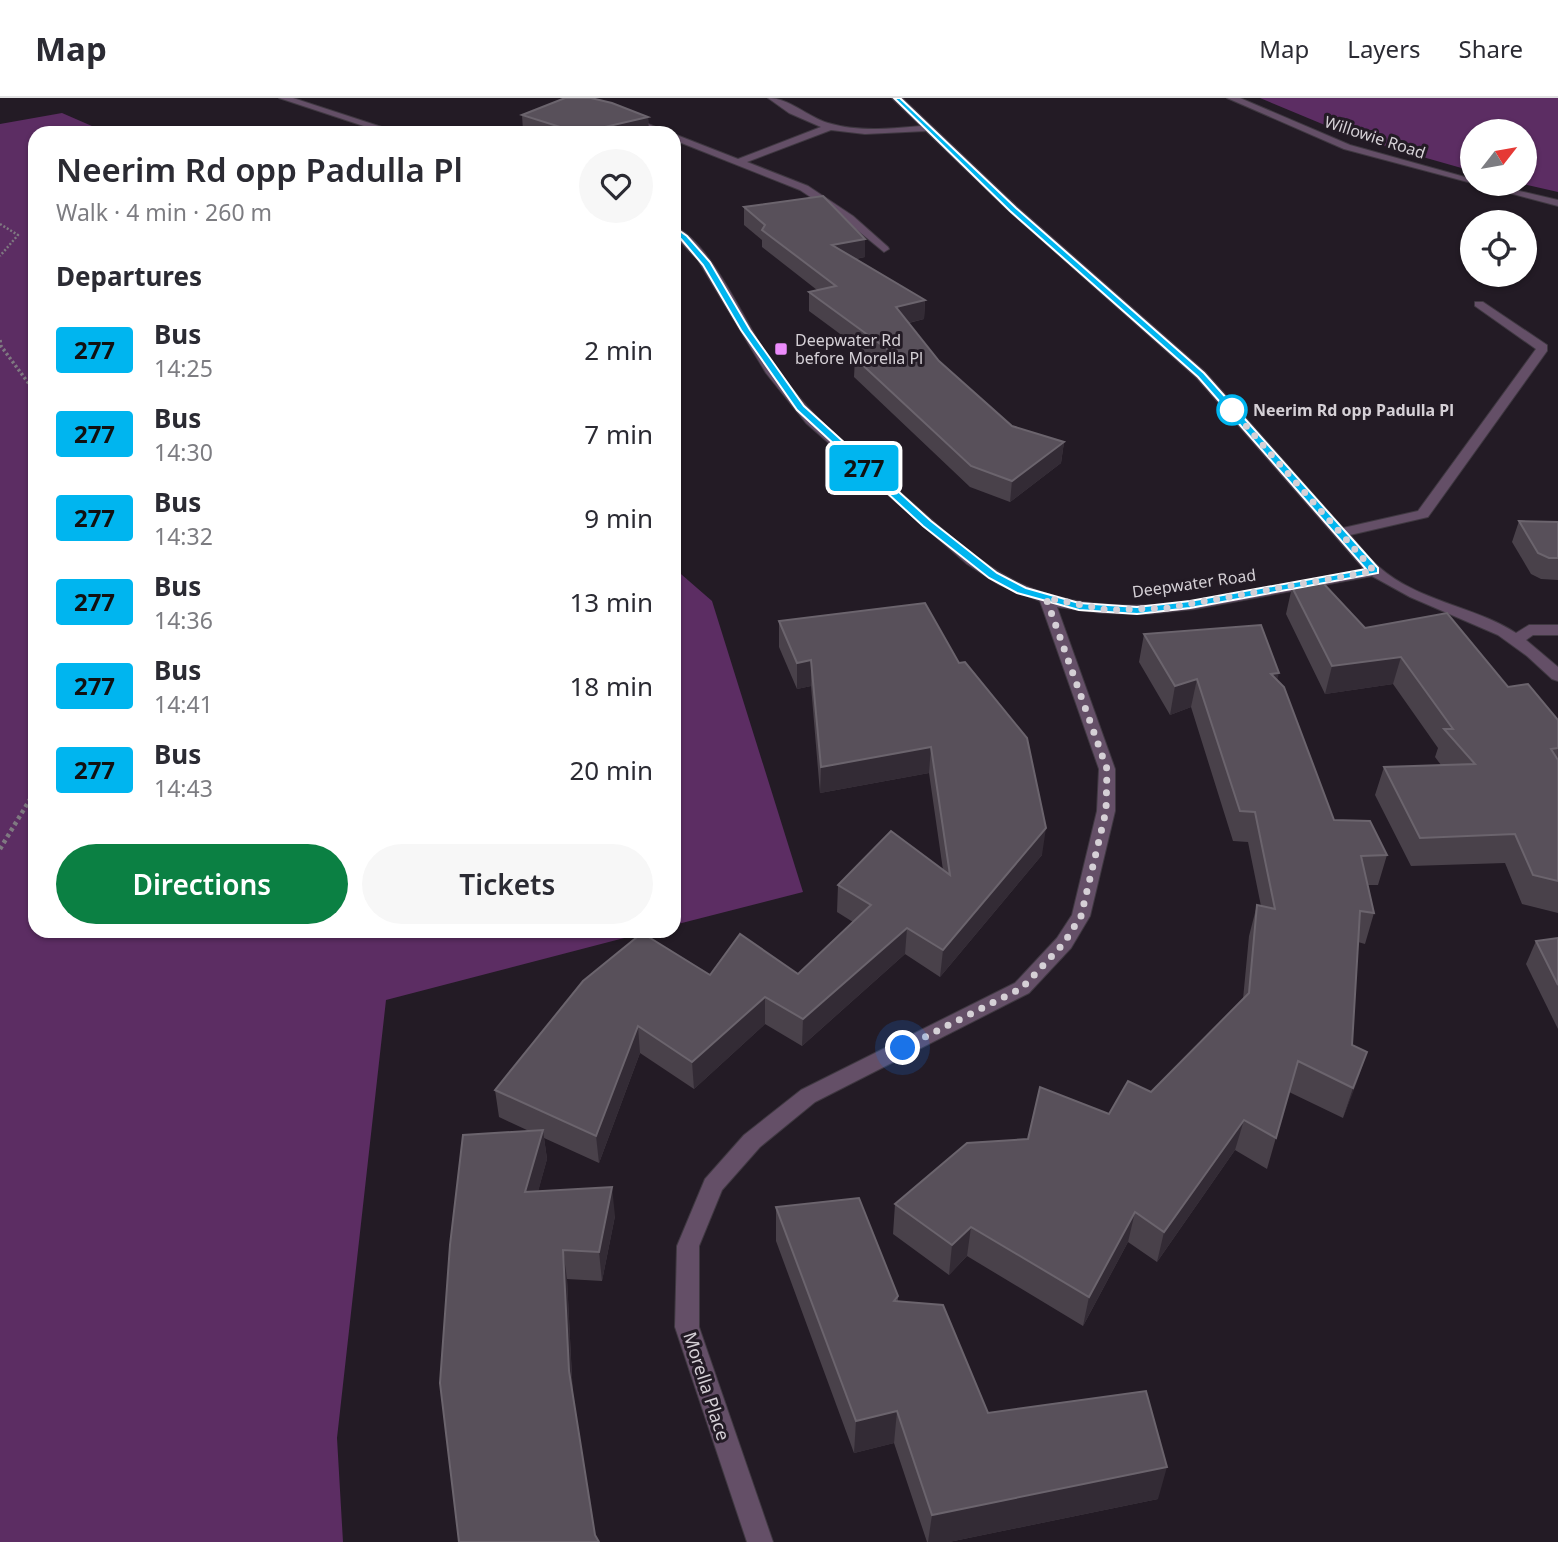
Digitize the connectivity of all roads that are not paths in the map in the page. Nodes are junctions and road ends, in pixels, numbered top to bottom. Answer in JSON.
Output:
{"nodes":[{"id":1,"x":284,"y":98,"type":"edge"},
{"id":2,"x":772,"y":98,"type":"edge"},
{"id":3,"x":897,"y":98,"type":"edge"},
{"id":4,"x":1232,"y":98,"type":"edge"},
{"id":5,"x":611,"y":113,"type":"edge"},
{"id":6,"x":373,"y":126,"type":"edge"},
{"id":7,"x":645,"y":126,"type":"edge"},
{"id":8,"x":827,"y":128,"type":"junction"},
{"id":9,"x":928,"y":128,"type":"junction"},
{"id":10,"x":681,"y":140,"type":"edge"},
{"id":11,"x":738,"y":162,"type":"junction"},
{"id":12,"x":1460,"y":179,"type":"edge"},
{"id":13,"x":1529,"y":196,"type":"edge"},
{"id":14,"x":1558,"y":203,"type":"edge"},
{"id":15,"x":681,"y":235,"type":"edge"},
{"id":16,"x":884,"y":249,"type":"dead end"},
{"id":17,"x":1479,"y":304,"type":"dead end"},
{"id":18,"x":1339,"y":533,"type":"junction"},
{"id":19,"x":1374,"y":571,"type":"junction"},
{"id":20,"x":1046,"y":598,"type":"junction"},
{"id":21,"x":1558,"y":630,"type":"edge"},
{"id":22,"x":1517,"y":640,"type":"junction"},
{"id":23,"x":1558,"y":676,"type":"edge"},
{"id":24,"x":760,"y":1542,"type":"edge"}],
"edges":[{"from":1,"to":6,"type":"street"},
{"from":2,"to":8,"type":"street"},
{"from":3,"to":9,"type":"street"},
{"from":4,"to":12,"type":"street","name":"Willowie Road"},
{"from":5,"to":7,"type":"street"},
{"from":8,"to":9,"type":"street"},
{"from":8,"to":11,"type":"street"},
{"from":9,"to":18,"type":"street"},
{"from":10,"to":11,"type":"street"},
{"from":11,"to":16,"type":"street"},
{"from":13,"to":14,"type":"street"},
{"from":15,"to":20,"type":"street","name":"Deepwater Road"},
{"from":17,"to":18,"type":"street"},
{"from":18,"to":19,"type":"street"},
{"from":19,"to":20,"type":"street","name":"Deepwater Road"},
{"from":19,"to":22,"type":"street"},
{"from":20,"to":24,"type":"street","name":"Morella Place"},
{"from":21,"to":22,"type":"street"},
{"from":22,"to":23,"type":"street"}]}
